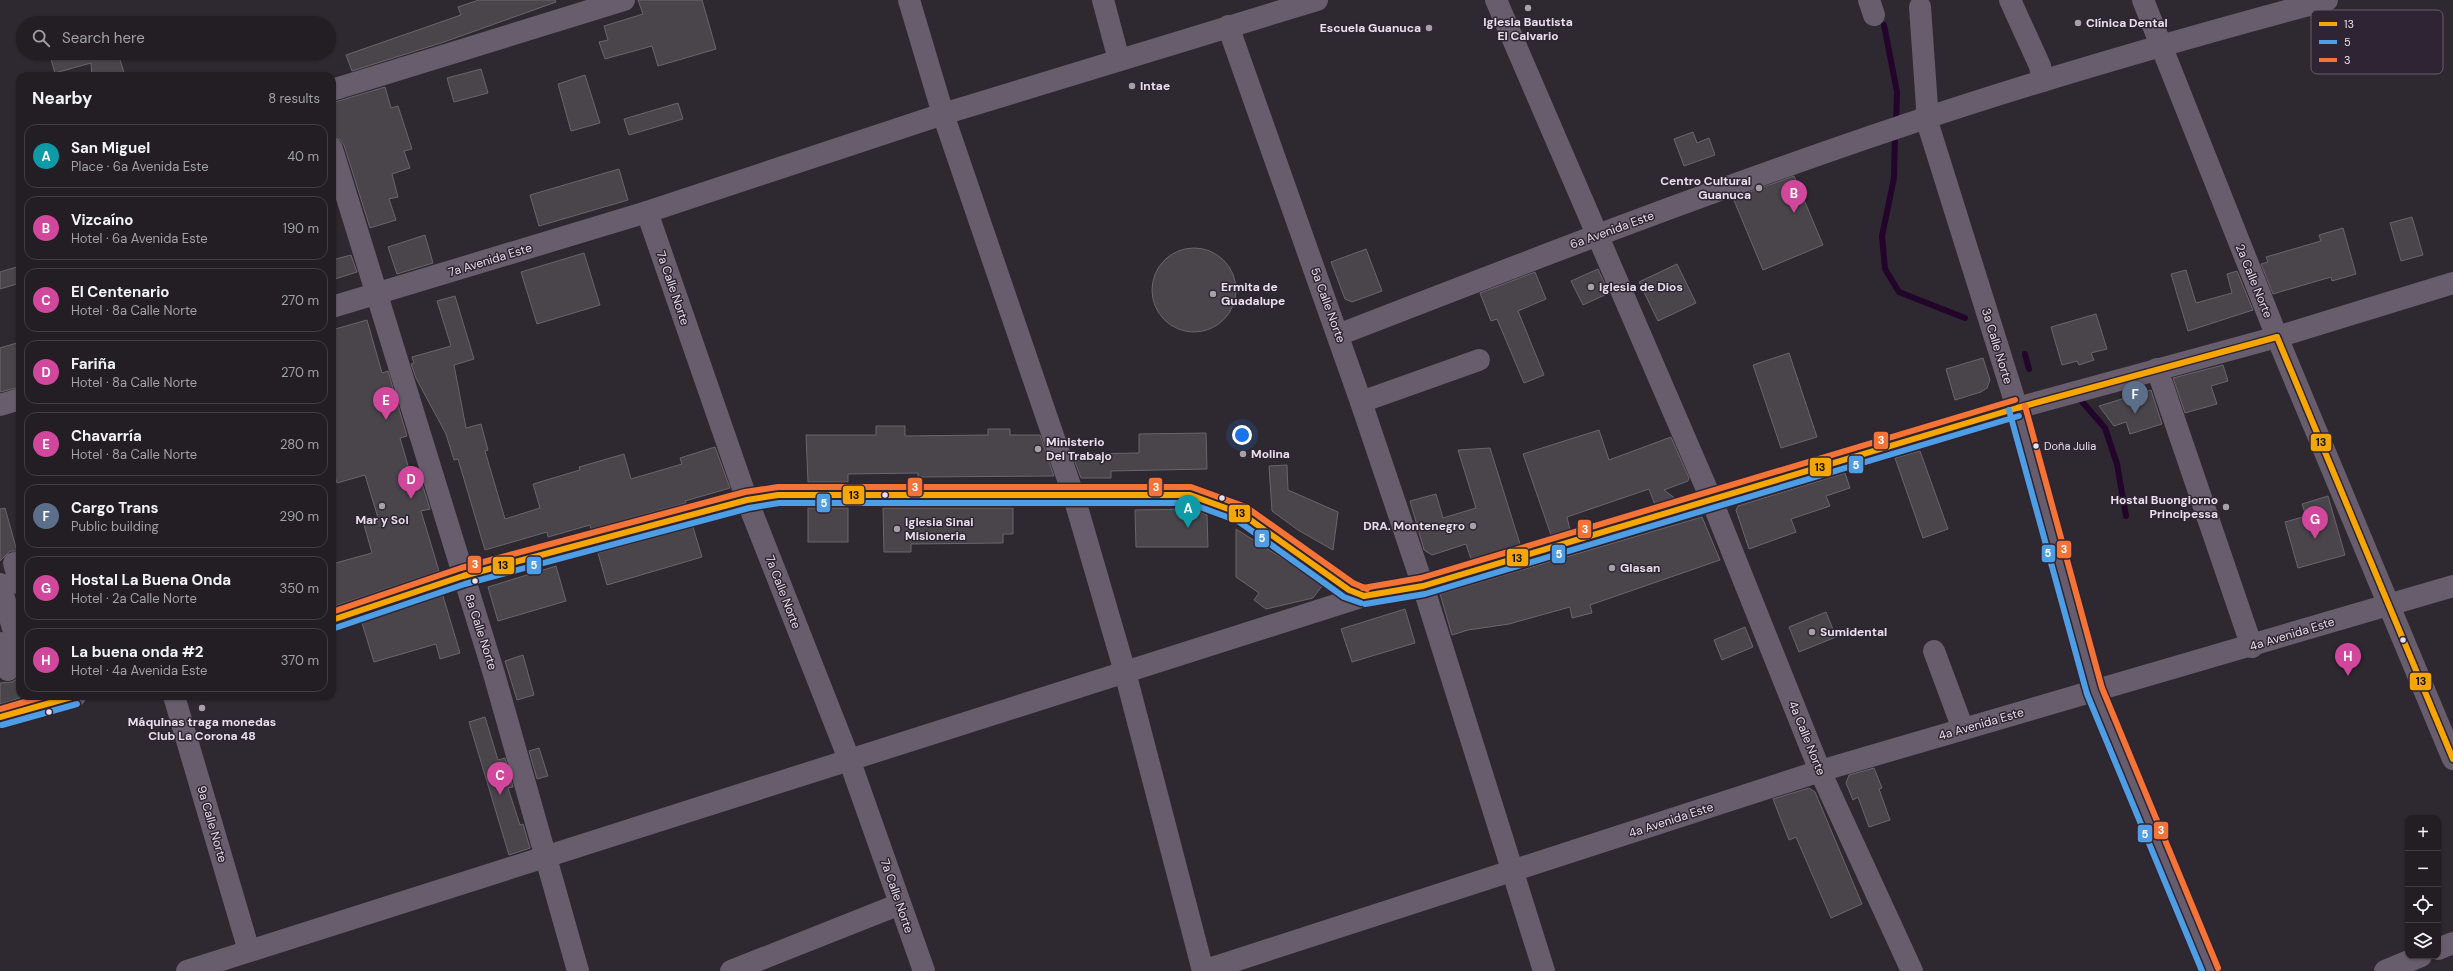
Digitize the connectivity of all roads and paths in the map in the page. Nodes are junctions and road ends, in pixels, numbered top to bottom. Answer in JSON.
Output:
{"nodes":[{"id":1,"x":624,"y":0,"type":"edge"},
{"id":2,"x":909,"y":0,"type":"edge"},
{"id":3,"x":1103,"y":0,"type":"edge"},
{"id":4,"x":1317,"y":0,"type":"edge"},
{"id":5,"x":1496,"y":0,"type":"edge"},
{"id":6,"x":2010,"y":0,"type":"edge"},
{"id":7,"x":2143,"y":0,"type":"edge"},
{"id":8,"x":2327,"y":0,"type":"edge"},
{"id":9,"x":1920,"y":7,"type":"dead end"},
{"id":10,"x":1228,"y":26,"type":"junction"},
{"id":11,"x":2160,"y":45,"type":"junction"},
{"id":12,"x":1119,"y":60,"type":"junction"},
{"id":13,"x":2043,"y":81,"type":"junction"},
{"id":14,"x":336,"y":89,"type":"edge"},
{"id":15,"x":943,"y":114,"type":"junction"},
{"id":16,"x":1917,"y":121,"type":"junction"},
{"id":17,"x":336,"y":162,"type":"edge"},
{"id":18,"x":647,"y":212,"type":"junction"},
{"id":19,"x":1596,"y":235,"type":"junction"},
{"id":20,"x":2453,"y":283,"type":"edge"},
{"id":21,"x":376,"y":294,"type":"junction"},
{"id":22,"x":336,"y":306,"type":"edge"},
{"id":23,"x":1338,"y":335,"type":"junction"},
{"id":24,"x":2277,"y":337,"type":"junction"},
{"id":25,"x":1479,"y":360,"type":"dead end"},
{"id":26,"x":2157,"y":369,"type":"junction"},
{"id":27,"x":16,"y":400,"type":"edge"},
{"id":28,"x":1361,"y":402,"type":"junction"},
{"id":29,"x":0,"y":405,"type":"edge"},
{"id":30,"x":2017,"y":408,"type":"junction"},
{"id":31,"x":1074,"y":497,"type":"junction"},
{"id":32,"x":747,"y":500,"type":"junction"},
{"id":33,"x":1712,"y":501,"type":"junction"},
{"id":34,"x":14,"y":563,"type":"dead end"},
{"id":35,"x":16,"y":570,"type":"edge"},
{"id":36,"x":463,"y":576,"type":"junction"},
{"id":37,"x":0,"y":584,"type":"edge"},
{"id":38,"x":1423,"y":586,"type":"junction"},
{"id":39,"x":2453,"y":586,"type":"edge"},
{"id":40,"x":1364,"y":596,"type":"junction"},
{"id":41,"x":2388,"y":605,"type":"junction"},
{"id":42,"x":10,"y":616,"type":"edge"},
{"id":43,"x":336,"y":619,"type":"edge"},
{"id":44,"x":16,"y":638,"type":"edge"},
{"id":45,"x":0,"y":643,"type":"edge"},
{"id":46,"x":2252,"y":647,"type":"junction"},
{"id":47,"x":1934,"y":651,"type":"dead end"},
{"id":48,"x":8,"y":670,"type":"dead end"},
{"id":49,"x":1125,"y":672,"type":"junction"},
{"id":50,"x":2094,"y":691,"type":"junction"},
{"id":51,"x":61,"y":700,"type":"edge"},
{"id":52,"x":175,"y":700,"type":"edge"},
{"id":53,"x":0,"y":717,"type":"edge"},
{"id":54,"x":1963,"y":729,"type":"junction"},
{"id":55,"x":2453,"y":759,"type":"edge"},
{"id":56,"x":849,"y":760,"type":"junction"},
{"id":57,"x":1820,"y":771,"type":"junction"},
{"id":58,"x":545,"y":855,"type":"junction"},
{"id":59,"x":1512,"y":872,"type":"junction"},
{"id":60,"x":900,"y":904,"type":"junction"},
{"id":61,"x":2453,"y":943,"type":"edge"},
{"id":62,"x":2441,"y":948,"type":"edge"},
{"id":63,"x":249,"y":951,"type":"junction"},
{"id":64,"x":2414,"y":959,"type":"edge"},
{"id":65,"x":187,"y":971,"type":"edge"},
{"id":66,"x":578,"y":971,"type":"edge"},
{"id":67,"x":731,"y":971,"type":"edge"},
{"id":68,"x":924,"y":971,"type":"edge"},
{"id":69,"x":1203,"y":971,"type":"edge"},
{"id":70,"x":1544,"y":971,"type":"edge"},
{"id":71,"x":1912,"y":971,"type":"edge"},
{"id":72,"x":2211,"y":971,"type":"edge"},
{"id":73,"x":2385,"y":971,"type":"edge"}],
"edges":[{"from":1,"to":14,"type":"street"},
{"from":2,"to":15,"type":"street"},
{"from":3,"to":12,"type":"street"},
{"from":4,"to":10,"type":"street","name":"7a Avenida Este"},
{"from":5,"to":19,"type":"street","name":"4a Calle Norte"},
{"from":6,"to":13,"type":"street"},
{"from":7,"to":11,"type":"street","name":"2a Calle Norte"},
{"from":8,"to":11,"type":"street","name":"6a Avenida Este"},
{"from":9,"to":16,"type":"street","name":"3a Calle Norte"},
{"from":10,"to":12,"type":"street","name":"7a Avenida Este"},
{"from":10,"to":23,"type":"street","name":"5a Calle Norte"},
{"from":11,"to":13,"type":"street","name":"6a Avenida Este"},
{"from":11,"to":24,"type":"street","name":"2a Calle Norte"},
{"from":12,"to":15,"type":"street","name":"7a Avenida Este"},
{"from":13,"to":16,"type":"street","name":"6a Avenida Este"},
{"from":15,"to":18,"type":"street","name":"7a Avenida Este"},
{"from":15,"to":31,"type":"street"},
{"from":16,"to":19,"type":"street","name":"6a Avenida Este"},
{"from":16,"to":30,"type":"street","name":"3a Calle Norte"},
{"from":17,"to":21,"type":"street","name":"8a Calle Norte"},
{"from":18,"to":21,"type":"street","name":"7a Avenida Este"},
{"from":18,"to":32,"type":"street","name":"7a Calle Norte"},
{"from":19,"to":23,"type":"street","name":"6a Avenida Este"},
{"from":19,"to":33,"type":"street","name":"4a Calle Norte"},
{"from":20,"to":24,"type":"street"},
{"from":21,"to":22,"type":"street","name":"7a Avenida Este"},
{"from":21,"to":36,"type":"street","name":"8a Calle Norte"},
{"from":23,"to":28,"type":"street","name":"5a Calle Norte"},
{"from":24,"to":26,"type":"street"},
{"from":24,"to":41,"type":"street","name":"2a Calle Norte"},
{"from":25,"to":28,"type":"street"},
{"from":26,"to":30,"type":"street"},
{"from":26,"to":46,"type":"street"},
{"from":27,"to":29,"type":"street"},
{"from":28,"to":38,"type":"street","name":"5a Calle Norte"},
{"from":30,"to":33,"type":"street"},
{"from":30,"to":50,"type":"street","name":"3a Calle Norte"},
{"from":31,"to":32,"type":"street"},
{"from":31,"to":40,"type":"street"},
{"from":31,"to":49,"type":"street"},
{"from":32,"to":36,"type":"street"},
{"from":32,"to":56,"type":"street","name":"7a Calle Norte"},
{"from":33,"to":38,"type":"street"},
{"from":33,"to":57,"type":"street","name":"4a Calle Norte"},
{"from":34,"to":35,"type":"street"},
{"from":36,"to":43,"type":"street"},
{"from":36,"to":58,"type":"street","name":"8a Calle Norte"},
{"from":37,"to":42,"type":"street"},
{"from":38,"to":40,"type":"street"},
{"from":38,"to":59,"type":"street","name":"5a Calle Norte"},
{"from":39,"to":41,"type":"street","name":"4a Avenida Este"},
{"from":40,"to":49,"type":"street"},
{"from":41,"to":46,"type":"street","name":"4a Avenida Este"},
{"from":41,"to":55,"type":"street","name":"2a Calle Norte"},
{"from":42,"to":44,"type":"street"},
{"from":45,"to":48,"type":"street"},
{"from":46,"to":50,"type":"street","name":"4a Avenida Este"},
{"from":47,"to":54,"type":"street"},
{"from":49,"to":56,"type":"street"},
{"from":49,"to":69,"type":"street"},
{"from":50,"to":54,"type":"street","name":"4a Avenida Este"},
{"from":50,"to":72,"type":"street","name":"3a Calle Norte"},
{"from":51,"to":53,"type":"street"},
{"from":52,"to":63,"type":"street","name":"9a Calle Norte"},
{"from":54,"to":57,"type":"street","name":"4a Avenida Este"},
{"from":56,"to":58,"type":"street"},
{"from":56,"to":60,"type":"street","name":"7a Calle Norte"},
{"from":57,"to":59,"type":"street","name":"4a Avenida Este"},
{"from":57,"to":71,"type":"street","name":"4a Calle Norte"},
{"from":58,"to":63,"type":"street"},
{"from":58,"to":66,"type":"street","name":"8a Calle Norte"},
{"from":59,"to":69,"type":"street","name":"4a Avenida Este"},
{"from":59,"to":70,"type":"street","name":"5a Calle Norte"},
{"from":60,"to":67,"type":"street"},
{"from":60,"to":68,"type":"street","name":"7a Calle Norte"},
{"from":61,"to":62,"type":"street"},
{"from":63,"to":65,"type":"street"},
{"from":64,"to":73,"type":"street"}]}
